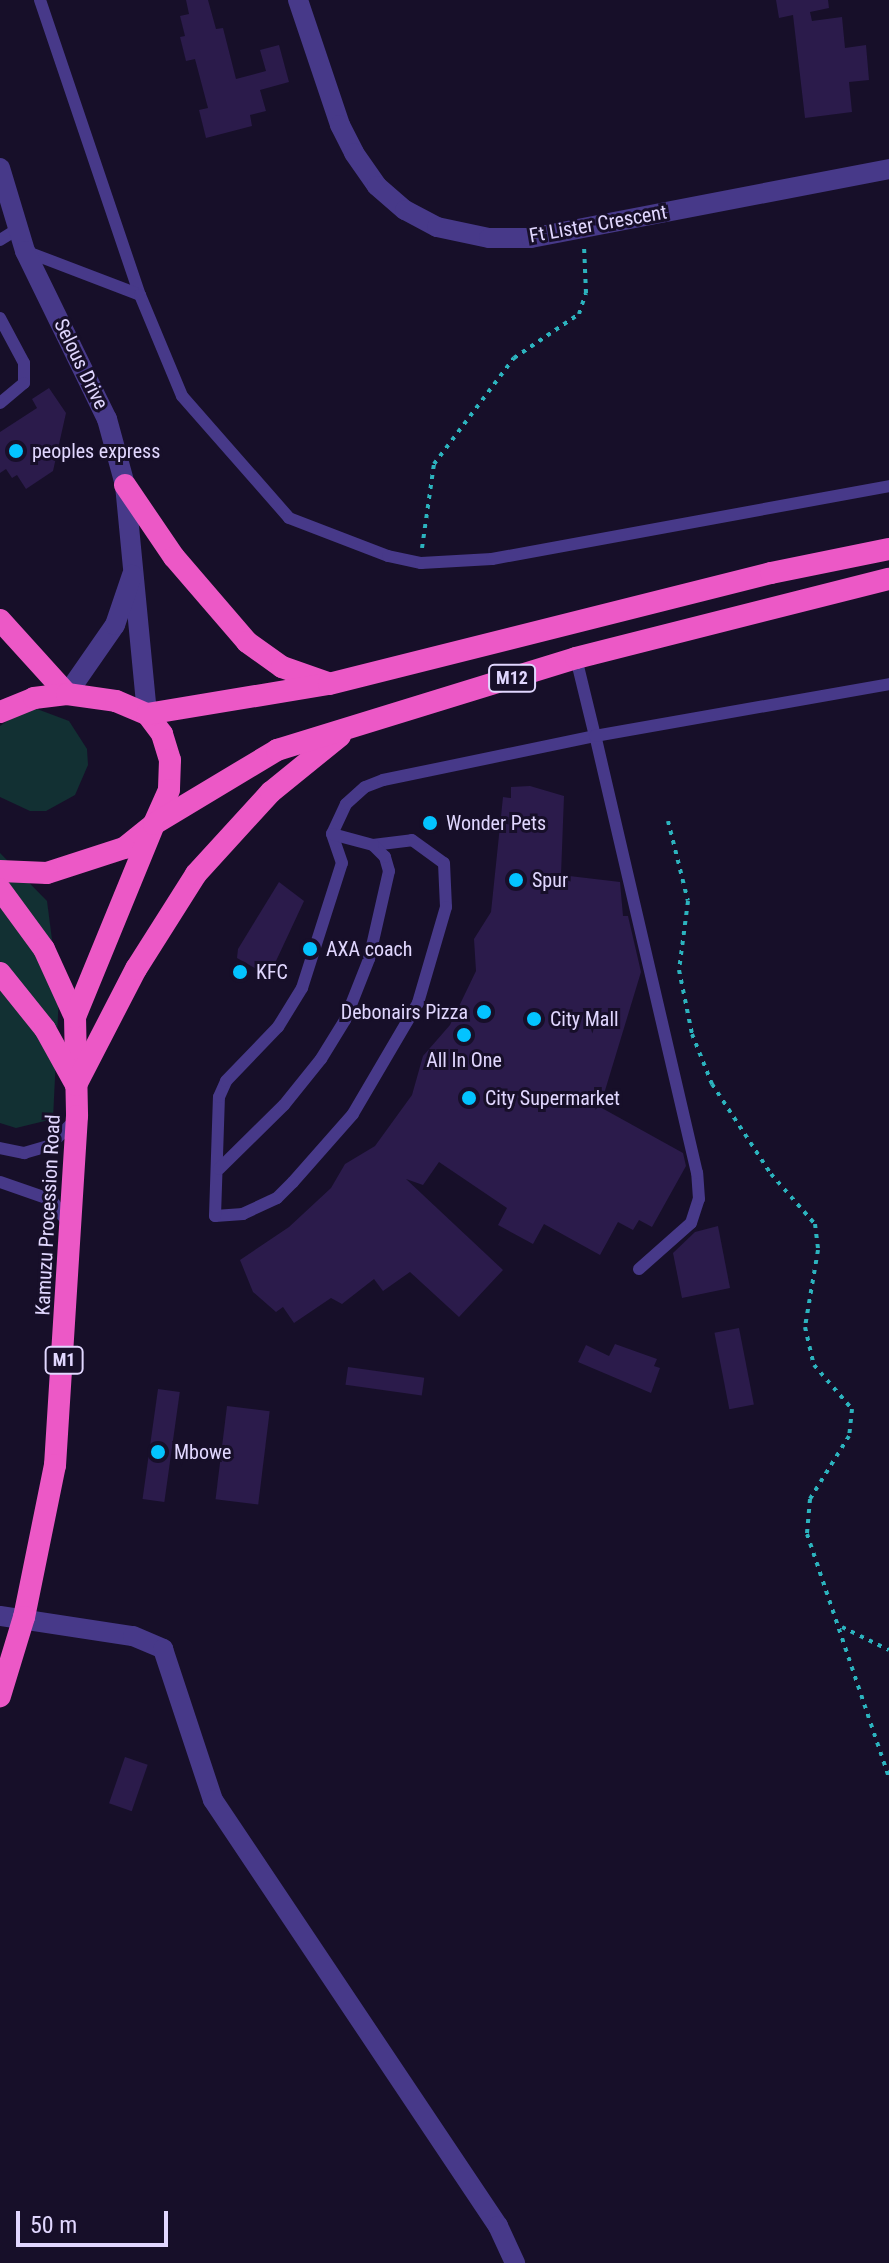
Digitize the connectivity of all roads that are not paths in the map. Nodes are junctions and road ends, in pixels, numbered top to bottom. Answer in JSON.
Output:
{"nodes":[{"id":1,"x":40,"y":0,"type":"edge"},
{"id":2,"x":298,"y":0,"type":"edge"},
{"id":3,"x":0,"y":168,"type":"edge"},
{"id":4,"x":889,"y":169,"type":"edge"},
{"id":5,"x":19,"y":228,"type":"junction"},
{"id":6,"x":0,"y":240,"type":"edge"},
{"id":7,"x":25,"y":251,"type":"junction"},
{"id":8,"x":140,"y":295,"type":"junction"},
{"id":9,"x":0,"y":318,"type":"edge"},
{"id":10,"x":0,"y":403,"type":"edge"},
{"id":11,"x":125,"y":485,"type":"junction"},
{"id":12,"x":889,"y":486,"type":"edge"},
{"id":13,"x":889,"y":549,"type":"edge"},
{"id":14,"x":134,"y":568,"type":"junction"},
{"id":15,"x":889,"y":579,"type":"edge"},
{"id":16,"x":0,"y":620,"type":"edge"},
{"id":17,"x":576,"y":658,"type":"junction"},
{"id":18,"x":329,"y":684,"type":"junction"},
{"id":19,"x":889,"y":684,"type":"edge"},
{"id":20,"x":67,"y":694,"type":"junction"},
{"id":21,"x":0,"y":712,"type":"edge"},
{"id":22,"x":147,"y":714,"type":"junction"},
{"id":23,"x":351,"y":727,"type":"junction"},
{"id":24,"x":595,"y":736,"type":"junction"},
{"id":25,"x":154,"y":824,"type":"junction"},
{"id":26,"x":332,"y":834,"type":"junction"},
{"id":27,"x":373,"y":845,"type":"junction"},
{"id":28,"x":0,"y":871,"type":"edge"},
{"id":29,"x":0,"y":889,"type":"edge"},
{"id":30,"x":0,"y":973,"type":"edge"},
{"id":31,"x":75,"y":1017,"type":"junction"},
{"id":32,"x":76,"y":1085,"type":"junction"},
{"id":33,"x":77,"y":1116,"type":"junction"},
{"id":34,"x":0,"y":1148,"type":"edge"},
{"id":35,"x":219,"y":1169,"type":"junction"},
{"id":36,"x":0,"y":1182,"type":"edge"},
{"id":37,"x":72,"y":1239,"type":"junction"},
{"id":38,"x":639,"y":1269,"type":"dead end"},
{"id":39,"x":0,"y":1616,"type":"edge"},
{"id":40,"x":24,"y":1617,"type":"junction"},
{"id":41,"x":0,"y":1696,"type":"edge"},
{"id":42,"x":515,"y":2263,"type":"edge"}],
"edges":[{"from":1,"to":8,"type":"lane"},
{"from":2,"to":4,"type":"street","name":"Ft Lister Crescent"},
{"from":3,"to":5,"type":"street","name":"Selous Drive"},
{"from":5,"to":6,"type":"lane"},
{"from":5,"to":7,"type":"street","name":"Selous Drive"},
{"from":7,"to":8,"type":"lane"},
{"from":7,"to":11,"type":"street","name":"Selous Drive"},
{"from":8,"to":12,"type":"lane"},
{"from":9,"to":10,"type":"lane"},
{"from":11,"to":14,"type":"street","name":"Selous Drive"},
{"from":11,"to":18,"type":"highway"},
{"from":13,"to":18,"type":"highway","number":"M12"},
{"from":14,"to":20,"type":"street","name":"Selous Drive"},
{"from":14,"to":22,"type":"street","name":"Selous Drive"},
{"from":15,"to":17,"type":"highway","number":"M12"},
{"from":16,"to":20,"type":"highway"},
{"from":17,"to":23,"type":"highway","number":"M12"},
{"from":17,"to":24,"type":"lane"},
{"from":18,"to":22,"type":"highway","number":"M12"},
{"from":19,"to":24,"type":"lane"},
{"from":20,"to":21,"type":"highway","number":"M12"},
{"from":20,"to":22,"type":"highway","number":"M12"},
{"from":22,"to":25,"type":"highway","number":"M12"},
{"from":23,"to":25,"type":"highway","number":"M12"},
{"from":23,"to":32,"type":"highway"},
{"from":24,"to":26,"type":"lane"},
{"from":24,"to":38,"type":"lane"},
{"from":25,"to":28,"type":"highway","number":"M12"},
{"from":25,"to":31,"type":"highway","number":"M1"},
{"from":26,"to":27,"type":"lane"},
{"from":26,"to":35,"type":"lane"},
{"from":27,"to":35,"type":"lane"},
{"from":27,"to":35,"type":"lane"},
{"from":29,"to":31,"type":"highway","number":"M1"},
{"from":30,"to":32,"type":"highway"},
{"from":31,"to":32,"type":"highway","name":"Kamuzu Procession Road","number":"M1"},
{"from":32,"to":33,"type":"highway","name":"Kamuzu Procession Road","number":"M1"},
{"from":33,"to":34,"type":"lane"},
{"from":33,"to":37,"type":"highway","name":"Kamuzu Procession Road","number":"M1"},
{"from":36,"to":37,"type":"lane"},
{"from":37,"to":40,"type":"highway","name":"Kamuzu Procession Road","number":"M1"},
{"from":39,"to":40,"type":"street"},
{"from":40,"to":41,"type":"highway","name":"Kamuzu Procession Road","number":"M1"},
{"from":40,"to":42,"type":"street"}]}
